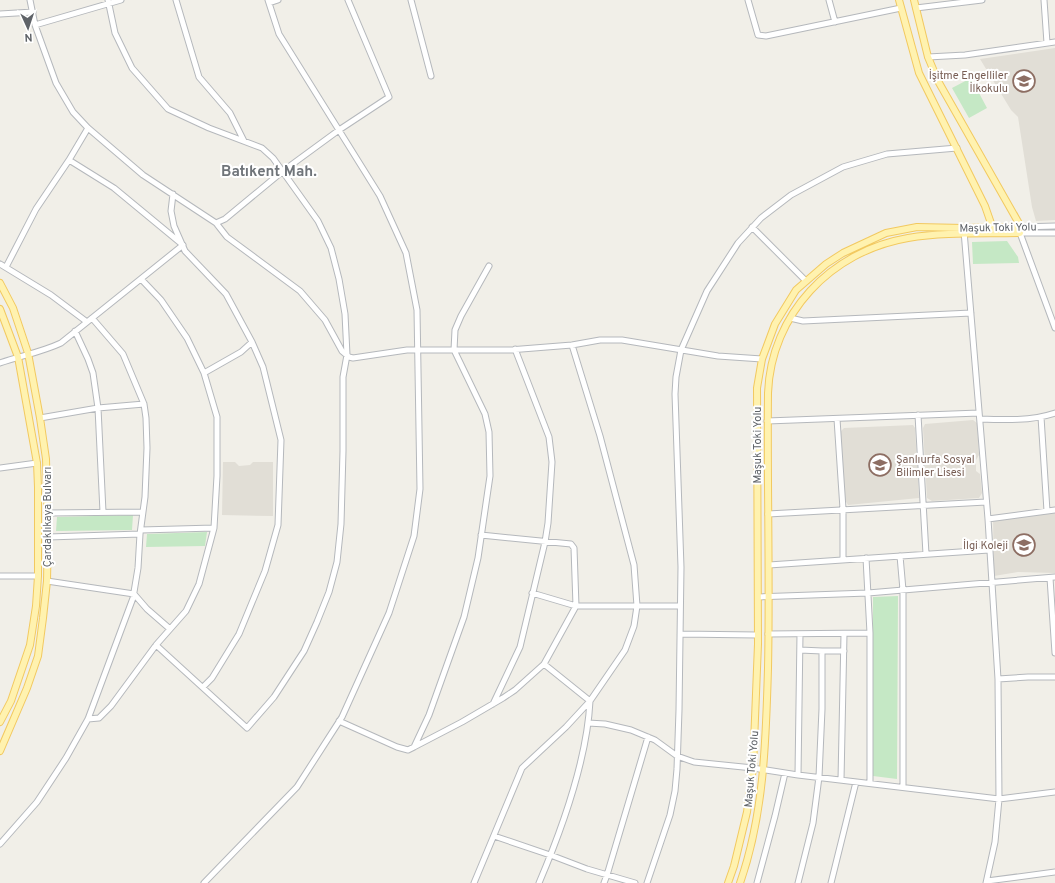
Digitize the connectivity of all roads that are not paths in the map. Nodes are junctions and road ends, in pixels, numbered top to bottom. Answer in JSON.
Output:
{"nodes":[{"id":1,"x":30,"y":0,"type":"edge"},
{"id":2,"x":121,"y":0,"type":"edge"},
{"id":3,"x":176,"y":0,"type":"edge"},
{"id":4,"x":278,"y":0,"type":"edge"},
{"id":5,"x":348,"y":0,"type":"edge"},
{"id":6,"x":411,"y":0,"type":"edge"},
{"id":7,"x":748,"y":0,"type":"edge"},
{"id":8,"x":829,"y":0,"type":"edge"},
{"id":9,"x":899,"y":0,"type":"edge"},
{"id":10,"x":914,"y":0,"type":"edge"},
{"id":11,"x":982,"y":0,"type":"edge"},
{"id":12,"x":1044,"y":0,"type":"edge"},
{"id":13,"x":109,"y":2,"type":"edge"},
{"id":14,"x":268,"y":2,"type":"edge"},
{"id":15,"x":901,"y":8,"type":"junction"},
{"id":16,"x":916,"y":8,"type":"junction"},
{"id":17,"x":33,"y":12,"type":"junction"},
{"id":18,"x":0,"y":14,"type":"edge"},
{"id":19,"x":835,"y":22,"type":"junction"},
{"id":20,"x":35,"y":25,"type":"junction"},
{"id":21,"x":1055,"y":42,"type":"edge"},
{"id":22,"x":1047,"y":43,"type":"junction"},
{"id":23,"x":928,"y":57,"type":"junction"},
{"id":24,"x":431,"y":76,"type":"dead end"},
{"id":25,"x":88,"y":128,"type":"junction"},
{"id":26,"x":339,"y":130,"type":"junction"},
{"id":27,"x":244,"y":141,"type":"junction"},
{"id":28,"x":957,"y":148,"type":"junction"},
{"id":29,"x":69,"y":160,"type":"junction"},
{"id":30,"x":283,"y":171,"type":"junction"},
{"id":31,"x":172,"y":194,"type":"junction"},
{"id":32,"x":216,"y":223,"type":"junction"},
{"id":33,"x":1055,"y":226,"type":"edge"},
{"id":34,"x":752,"y":227,"type":"junction"},
{"id":35,"x":992,"y":227,"type":"junction"},
{"id":36,"x":1021,"y":230,"type":"junction"},
{"id":37,"x":964,"y":231,"type":"junction"},
{"id":38,"x":1055,"y":233,"type":"edge"},
{"id":39,"x":998,"y":234,"type":"junction"},
{"id":40,"x":183,"y":245,"type":"junction"},
{"id":41,"x":0,"y":264,"type":"edge"},
{"id":42,"x":489,"y":266,"type":"dead end"},
{"id":43,"x":6,"y":267,"type":"junction"},
{"id":44,"x":141,"y":279,"type":"junction"},
{"id":45,"x":806,"y":281,"type":"junction"},
{"id":46,"x":0,"y":283,"type":"edge"},
{"id":47,"x":0,"y":309,"type":"edge"},
{"id":48,"x":971,"y":313,"type":"junction"},
{"id":49,"x":92,"y":318,"type":"junction"},
{"id":50,"x":790,"y":318,"type":"junction"},
{"id":51,"x":87,"y":322,"type":"junction"},
{"id":52,"x":1055,"y":328,"type":"edge"},
{"id":53,"x":75,"y":331,"type":"junction"},
{"id":54,"x":252,"y":342,"type":"junction"},
{"id":55,"x":572,"y":345,"type":"junction"},
{"id":56,"x":515,"y":349,"type":"junction"},
{"id":57,"x":418,"y":350,"type":"junction"},
{"id":58,"x":454,"y":350,"type":"junction"},
{"id":59,"x":681,"y":350,"type":"junction"},
{"id":60,"x":28,"y":354,"type":"junction"},
{"id":61,"x":347,"y":355,"type":"junction"},
{"id":62,"x":18,"y":357,"type":"junction"},
{"id":63,"x":762,"y":359,"type":"junction"},
{"id":64,"x":0,"y":363,"type":"edge"},
{"id":65,"x":204,"y":373,"type":"junction"},
{"id":66,"x":144,"y":404,"type":"junction"},
{"id":67,"x":98,"y":408,"type":"junction"},
{"id":68,"x":1055,"y":413,"type":"edge"},
{"id":69,"x":918,"y":416,"type":"junction"},
{"id":70,"x":979,"y":416,"type":"junction"},
{"id":71,"x":1041,"y":417,"type":"junction"},
{"id":72,"x":40,"y":418,"type":"junction"},
{"id":73,"x":837,"y":419,"type":"junction"},
{"id":74,"x":768,"y":421,"type":"junction"},
{"id":75,"x":37,"y":463,"type":"junction"},
{"id":76,"x":0,"y":468,"type":"edge"},
{"id":77,"x":986,"y":502,"type":"junction"},
{"id":78,"x":923,"y":505,"type":"junction"},
{"id":79,"x":843,"y":509,"type":"junction"},
{"id":80,"x":1055,"y":510,"type":"edge"},
{"id":81,"x":1047,"y":511,"type":"junction"},
{"id":82,"x":103,"y":512,"type":"junction"},
{"id":83,"x":143,"y":512,"type":"junction"},
{"id":84,"x":48,"y":513,"type":"junction"},
{"id":85,"x":768,"y":514,"type":"junction"},
{"id":86,"x":988,"y":519,"type":"junction"},
{"id":87,"x":214,"y":528,"type":"junction"},
{"id":88,"x":140,"y":532,"type":"junction"},
{"id":89,"x":481,"y":535,"type":"junction"},
{"id":90,"x":48,"y":537,"type":"junction"},
{"id":91,"x":545,"y":542,"type":"junction"},
{"id":92,"x":989,"y":550,"type":"junction"},
{"id":93,"x":926,"y":554,"type":"junction"},
{"id":94,"x":900,"y":556,"type":"junction"},
{"id":95,"x":866,"y":558,"type":"junction"},
{"id":96,"x":843,"y":560,"type":"junction"},
{"id":97,"x":769,"y":565,"type":"junction"},
{"id":98,"x":0,"y":576,"type":"edge"},
{"id":99,"x":38,"y":576,"type":"junction"},
{"id":100,"x":1053,"y":577,"type":"edge"},
{"id":101,"x":47,"y":581,"type":"junction"},
{"id":102,"x":992,"y":583,"type":"junction"},
{"id":103,"x":903,"y":590,"type":"junction"},
{"id":104,"x":532,"y":593,"type":"junction"},
{"id":105,"x":868,"y":593,"type":"junction"},
{"id":106,"x":134,"y":594,"type":"junction"},
{"id":107,"x":758,"y":597,"type":"junction"},
{"id":108,"x":769,"y":597,"type":"junction"},
{"id":109,"x":576,"y":606,"type":"junction"},
{"id":110,"x":636,"y":606,"type":"junction"},
{"id":111,"x":680,"y":606,"type":"junction"},
{"id":112,"x":170,"y":629,"type":"junction"},
{"id":113,"x":870,"y":633,"type":"junction"},
{"id":114,"x":680,"y":634,"type":"junction"},
{"id":115,"x":768,"y":634,"type":"junction"},
{"id":116,"x":800,"y":634,"type":"junction"},
{"id":117,"x":844,"y":634,"type":"junction"},
{"id":118,"x":758,"y":635,"type":"junction"},
{"id":119,"x":1054,"y":638,"type":"edge"},
{"id":120,"x":156,"y":645,"type":"junction"},
{"id":121,"x":800,"y":650,"type":"junction"},
{"id":122,"x":844,"y":650,"type":"junction"},
{"id":123,"x":822,"y":651,"type":"junction"},
{"id":124,"x":1055,"y":653,"type":"edge"},
{"id":125,"x":544,"y":664,"type":"junction"},
{"id":126,"x":1055,"y":677,"type":"edge"},
{"id":127,"x":998,"y":680,"type":"junction"},
{"id":128,"x":203,"y":688,"type":"junction"},
{"id":129,"x":590,"y":700,"type":"junction"},
{"id":130,"x":493,"y":704,"type":"junction"},
{"id":131,"x":88,"y":719,"type":"junction"},
{"id":132,"x":339,"y":721,"type":"junction"},
{"id":133,"x":0,"y":722,"type":"edge"},
{"id":134,"x":588,"y":723,"type":"junction"},
{"id":135,"x":648,"y":737,"type":"junction"},
{"id":136,"x":414,"y":747,"type":"junction"},
{"id":137,"x":0,"y":751,"type":"edge"},
{"id":138,"x":677,"y":756,"type":"junction"},
{"id":139,"x":753,"y":768,"type":"junction"},
{"id":140,"x":763,"y":769,"type":"junction"},
{"id":141,"x":785,"y":773,"type":"junction"},
{"id":142,"x":798,"y":775,"type":"junction"},
{"id":143,"x":819,"y":777,"type":"junction"},
{"id":144,"x":841,"y":780,"type":"junction"},
{"id":145,"x":856,"y":782,"type":"junction"},
{"id":146,"x":870,"y":784,"type":"junction"},
{"id":147,"x":902,"y":787,"type":"junction"},
{"id":148,"x":1055,"y":792,"type":"edge"},
{"id":149,"x":999,"y":799,"type":"junction"},
{"id":150,"x":494,"y":836,"type":"junction"},
{"id":151,"x":0,"y":844,"type":"edge"},
{"id":152,"x":551,"y":855,"type":"junction"},
{"id":153,"x":1055,"y":872,"type":"edge"},
{"id":154,"x":607,"y":875,"type":"junction"},
{"id":155,"x":986,"y":882,"type":"edge"},
{"id":156,"x":204,"y":883,"type":"edge"},
{"id":157,"x":474,"y":883,"type":"edge"},
{"id":158,"x":539,"y":883,"type":"edge"},
{"id":159,"x":604,"y":883,"type":"edge"},
{"id":160,"x":636,"y":883,"type":"edge"},
{"id":161,"x":647,"y":883,"type":"edge"},
{"id":162,"x":728,"y":883,"type":"edge"},
{"id":163,"x":740,"y":883,"type":"edge"},
{"id":164,"x":757,"y":883,"type":"edge"},
{"id":165,"x":798,"y":883,"type":"edge"},
{"id":166,"x":831,"y":883,"type":"edge"}],
"edges":[{"from":1,"to":17,"type":"street"},
{"from":2,"to":13,"type":"street"},
{"from":3,"to":27,"type":"street"},
{"from":4,"to":14,"type":"street"},
{"from":5,"to":26,"type":"street"},
{"from":6,"to":24,"type":"street"},
{"from":7,"to":19,"type":"street"},
{"from":8,"to":19,"type":"street"},
{"from":9,"to":15,"type":"main road"},
{"from":10,"to":16,"type":"main road"},
{"from":11,"to":16,"type":"street"},
{"from":12,"to":22,"type":"street"},
{"from":13,"to":20,"type":"street"},
{"from":13,"to":27,"type":"street"},
{"from":14,"to":26,"type":"street"},
{"from":15,"to":19,"type":"street"},
{"from":15,"to":28,"type":"main road"},
{"from":16,"to":23,"type":"main road"},
{"from":17,"to":18,"type":"street"},
{"from":17,"to":20,"type":"street"},
{"from":20,"to":25,"type":"street"},
{"from":21,"to":22,"type":"street"},
{"from":22,"to":23,"type":"street"},
{"from":23,"to":36,"type":"main road"},
{"from":25,"to":29,"type":"street"},
{"from":25,"to":31,"type":"street"},
{"from":26,"to":30,"type":"street"},
{"from":26,"to":57,"type":"street"},
{"from":27,"to":30,"type":"street"},
{"from":28,"to":34,"type":"street"},
{"from":28,"to":35,"type":"main road"},
{"from":29,"to":40,"type":"street"},
{"from":29,"to":43,"type":"street"},
{"from":30,"to":32,"type":"street"},
{"from":30,"to":61,"type":"street"},
{"from":31,"to":32,"type":"street"},
{"from":31,"to":40,"type":"street"},
{"from":32,"to":61,"type":"street"},
{"from":33,"to":36,"type":"street","name":"Maşuk Toki Yolu"},
{"from":34,"to":45,"type":"street"},
{"from":34,"to":59,"type":"street"},
{"from":35,"to":36,"type":"main road","name":"Maşuk Toki Yolu"},
{"from":35,"to":37,"type":"main road","name":"Maşuk Toki Yolu"},
{"from":35,"to":39,"type":"main road"},
{"from":36,"to":38,"type":"street","name":"Maşuk Toki Yolu"},
{"from":36,"to":39,"type":"main road"},
{"from":36,"to":52,"type":"street"},
{"from":37,"to":39,"type":"main road"},
{"from":37,"to":45,"type":"main road","name":"Maşuk Toki Yolu"},
{"from":37,"to":48,"type":"street"},
{"from":37,"to":50,"type":"main road"},
{"from":40,"to":44,"type":"street"},
{"from":40,"to":54,"type":"street"},
{"from":41,"to":43,"type":"street"},
{"from":42,"to":58,"type":"street"},
{"from":43,"to":51,"type":"street"},
{"from":44,"to":49,"type":"street"},
{"from":44,"to":65,"type":"street"},
{"from":45,"to":63,"type":"main road","name":"Maşuk Toki Yolu"},
{"from":46,"to":60,"type":"main road","name":"Çardaklıkaya Bulvarı"},
{"from":47,"to":62,"type":"main road","name":"Çardaklıkaya Bulvarı"},
{"from":48,"to":50,"type":"street"},
{"from":48,"to":70,"type":"street"},
{"from":49,"to":51,"type":"street"},
{"from":49,"to":66,"type":"street"},
{"from":50,"to":74,"type":"main road"},
{"from":51,"to":53,"type":"street"},
{"from":53,"to":60,"type":"street"},
{"from":53,"to":67,"type":"street"},
{"from":54,"to":65,"type":"street"},
{"from":54,"to":128,"type":"street"},
{"from":55,"to":56,"type":"street"},
{"from":55,"to":59,"type":"street"},
{"from":55,"to":110,"type":"street"},
{"from":56,"to":58,"type":"street"},
{"from":56,"to":91,"type":"street"},
{"from":57,"to":58,"type":"street"},
{"from":57,"to":61,"type":"street"},
{"from":57,"to":132,"type":"street"},
{"from":58,"to":89,"type":"street"},
{"from":59,"to":63,"type":"street"},
{"from":59,"to":111,"type":"street"},
{"from":60,"to":62,"type":"street"},
{"from":60,"to":72,"type":"main road","name":"Çardaklıkaya Bulvarı"},
{"from":61,"to":128,"type":"street"},
{"from":62,"to":64,"type":"street"},
{"from":62,"to":75,"type":"main road","name":"Çardaklıkaya Bulvarı"},
{"from":63,"to":107,"type":"main road","name":"Maşuk Toki Yolu"},
{"from":65,"to":87,"type":"street"},
{"from":66,"to":67,"type":"street"},
{"from":66,"to":83,"type":"street"},
{"from":67,"to":72,"type":"street"},
{"from":67,"to":82,"type":"street"},
{"from":68,"to":71,"type":"street"},
{"from":69,"to":70,"type":"street"},
{"from":69,"to":73,"type":"street"},
{"from":69,"to":78,"type":"street"},
{"from":70,"to":71,"type":"street"},
{"from":70,"to":77,"type":"street"},
{"from":71,"to":81,"type":"street"},
{"from":72,"to":84,"type":"main road","name":"Çardaklıkaya Bulvarı"},
{"from":73,"to":74,"type":"street"},
{"from":73,"to":79,"type":"street"},
{"from":74,"to":85,"type":"main road"},
{"from":75,"to":76,"type":"street"},
{"from":75,"to":99,"type":"main road","name":"Çardaklıkaya Bulvarı"},
{"from":77,"to":78,"type":"street"},
{"from":77,"to":86,"type":"street"},
{"from":78,"to":79,"type":"street"},
{"from":78,"to":93,"type":"street"},
{"from":79,"to":85,"type":"street"},
{"from":79,"to":96,"type":"street"},
{"from":80,"to":81,"type":"street"},
{"from":81,"to":86,"type":"street"},
{"from":82,"to":83,"type":"street"},
{"from":82,"to":84,"type":"street"},
{"from":83,"to":88,"type":"street"},
{"from":84,"to":90,"type":"main road","name":"Çardaklıkaya Bulvarı"},
{"from":85,"to":97,"type":"main road"},
{"from":86,"to":92,"type":"street"},
{"from":87,"to":88,"type":"street"},
{"from":87,"to":112,"type":"street"},
{"from":88,"to":90,"type":"street"},
{"from":88,"to":106,"type":"street"},
{"from":89,"to":91,"type":"street"},
{"from":89,"to":136,"type":"street"},
{"from":90,"to":101,"type":"main road","name":"Çardaklıkaya Bulvarı"},
{"from":91,"to":104,"type":"street"},
{"from":91,"to":109,"type":"street"},
{"from":92,"to":93,"type":"street"},
{"from":92,"to":102,"type":"street"},
{"from":93,"to":94,"type":"street"},
{"from":94,"to":95,"type":"street"},
{"from":94,"to":103,"type":"street"},
{"from":95,"to":96,"type":"street"},
{"from":95,"to":105,"type":"street"},
{"from":96,"to":97,"type":"street"},
{"from":97,"to":108,"type":"main road"},
{"from":98,"to":99,"type":"street"},
{"from":99,"to":133,"type":"main road","name":"Çardaklıkaya Bulvarı"},
{"from":100,"to":102,"type":"street"},
{"from":100,"to":119,"type":"street"},
{"from":101,"to":106,"type":"street"},
{"from":101,"to":137,"type":"main road","name":"Çardaklıkaya Bulvarı"},
{"from":102,"to":103,"type":"street"},
{"from":102,"to":127,"type":"street"},
{"from":103,"to":105,"type":"street"},
{"from":103,"to":147,"type":"street"},
{"from":104,"to":109,"type":"street"},
{"from":104,"to":130,"type":"street"},
{"from":105,"to":108,"type":"street"},
{"from":105,"to":113,"type":"street"},
{"from":106,"to":112,"type":"street"},
{"from":106,"to":131,"type":"street"},
{"from":107,"to":108,"type":"street"},
{"from":107,"to":118,"type":"main road","name":"Maşuk Toki Yolu"},
{"from":108,"to":115,"type":"main road"},
{"from":109,"to":110,"type":"street"},
{"from":109,"to":125,"type":"street"},
{"from":110,"to":111,"type":"street"},
{"from":110,"to":129,"type":"street"},
{"from":111,"to":114,"type":"street"},
{"from":112,"to":120,"type":"street"},
{"from":113,"to":117,"type":"street"},
{"from":113,"to":146,"type":"street"},
{"from":114,"to":118,"type":"street"},
{"from":114,"to":138,"type":"street"},
{"from":115,"to":116,"type":"street"},
{"from":115,"to":140,"type":"main road"},
{"from":116,"to":117,"type":"street"},
{"from":116,"to":121,"type":"street"},
{"from":117,"to":122,"type":"street"},
{"from":118,"to":139,"type":"main road","name":"Maşuk Toki Yolu"},
{"from":119,"to":124,"type":"street"},
{"from":120,"to":128,"type":"street"},
{"from":120,"to":131,"type":"street"},
{"from":121,"to":123,"type":"street"},
{"from":121,"to":142,"type":"street"},
{"from":122,"to":123,"type":"street"},
{"from":122,"to":144,"type":"street"},
{"from":123,"to":143,"type":"street"},
{"from":125,"to":129,"type":"street"},
{"from":125,"to":130,"type":"street"},
{"from":126,"to":127,"type":"street"},
{"from":127,"to":149,"type":"street"},
{"from":129,"to":134,"type":"street"},
{"from":129,"to":150,"type":"street"},
{"from":130,"to":136,"type":"street"},
{"from":131,"to":151,"type":"street"},
{"from":132,"to":136,"type":"street"},
{"from":132,"to":156,"type":"street"},
{"from":134,"to":135,"type":"street"},
{"from":134,"to":152,"type":"street"},
{"from":135,"to":138,"type":"street"},
{"from":135,"to":154,"type":"street"},
{"from":138,"to":139,"type":"street"},
{"from":138,"to":161,"type":"street"},
{"from":139,"to":140,"type":"street"},
{"from":139,"to":162,"type":"main road","name":"Maşuk Toki Yolu"},
{"from":140,"to":141,"type":"street"},
{"from":140,"to":163,"type":"main road"},
{"from":141,"to":142,"type":"street"},
{"from":141,"to":164,"type":"street"},
{"from":142,"to":143,"type":"street"},
{"from":143,"to":144,"type":"street"},
{"from":143,"to":165,"type":"street"},
{"from":144,"to":145,"type":"street"},
{"from":145,"to":146,"type":"street"},
{"from":145,"to":166,"type":"street"},
{"from":146,"to":147,"type":"street"},
{"from":147,"to":149,"type":"street"},
{"from":148,"to":149,"type":"street"},
{"from":149,"to":155,"type":"street"},
{"from":150,"to":152,"type":"street"},
{"from":150,"to":157,"type":"street"},
{"from":152,"to":154,"type":"street"},
{"from":152,"to":158,"type":"street"},
{"from":153,"to":155,"type":"street"},
{"from":154,"to":159,"type":"street"},
{"from":154,"to":160,"type":"street"}]}
